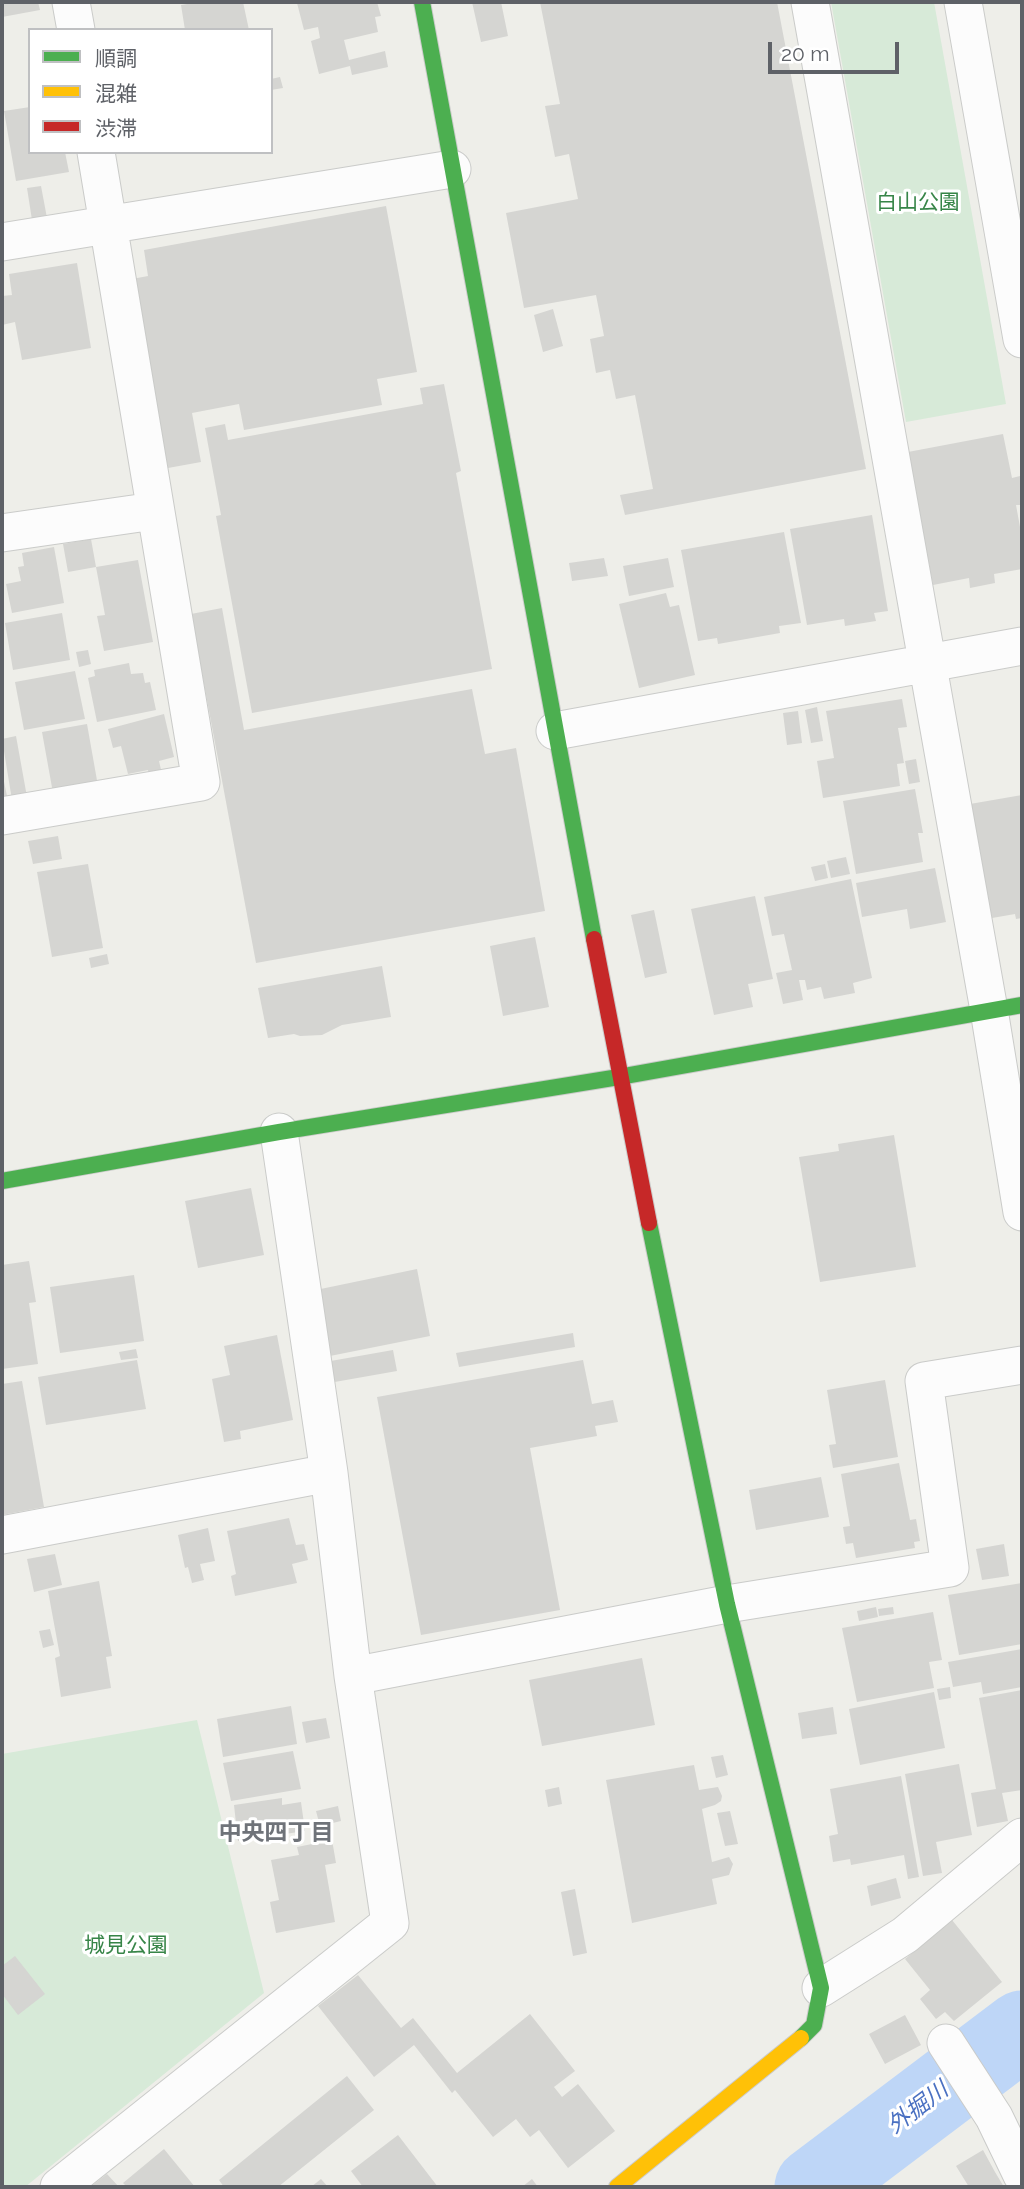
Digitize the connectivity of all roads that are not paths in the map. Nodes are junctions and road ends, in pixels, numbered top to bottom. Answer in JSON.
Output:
{"nodes":[{"id":1,"x":71,"y":2,"type":"edge"},
{"id":2,"x":422,"y":2,"type":"edge"},
{"id":3,"x":810,"y":2,"type":"edge"},
{"id":4,"x":963,"y":2,"type":"edge"},
{"id":5,"x":76,"y":28,"type":"edge"},
{"id":6,"x":1006,"y":153,"type":"edge"},
{"id":7,"x":96,"y":154,"type":"edge"},
{"id":8,"x":452,"y":169,"type":"junction"},
{"id":9,"x":108,"y":224,"type":"junction"},
{"id":10,"x":2,"y":242,"type":"edge"},
{"id":11,"x":1022,"y":339,"type":"edge"},
{"id":12,"x":154,"y":511,"type":"junction"},
{"id":13,"x":2,"y":533,"type":"edge"},
{"id":14,"x":1022,"y":646,"type":"edge"},
{"id":15,"x":927,"y":663,"type":"junction"},
{"id":16,"x":555,"y":731,"type":"junction"},
{"id":17,"x":2,"y":816,"type":"edge"},
{"id":18,"x":1006,"y":1007,"type":"edge"},
{"id":19,"x":619,"y":1077,"type":"junction"},
{"id":20,"x":279,"y":1132,"type":"junction"},
{"id":21,"x":2,"y":1181,"type":"edge"},
{"id":22,"x":1022,"y":1212,"type":"edge"},
{"id":23,"x":1022,"y":1365,"type":"edge"},
{"id":24,"x":329,"y":1473,"type":"junction"},
{"id":25,"x":2,"y":1535,"type":"edge"},
{"id":26,"x":727,"y":1604,"type":"junction"},
{"id":27,"x":353,"y":1676,"type":"junction"},
{"id":28,"x":1022,"y":1837,"type":"edge"},
{"id":29,"x":821,"y":1988,"type":"junction"},
{"id":30,"x":946,"y":2043,"type":"dead end"},
{"id":31,"x":1022,"y":2175,"type":"edge"},
{"id":32,"x":59,"y":2187,"type":"edge"},
{"id":33,"x":617,"y":2187,"type":"edge"}],
"edges":[{"from":1,"to":5,"type":"street"},
{"from":2,"to":8,"type":"street"},
{"from":3,"to":15,"type":"street"},
{"from":4,"to":6,"type":"street"},
{"from":6,"to":11,"type":"street"},
{"from":7,"to":9,"type":"street"},
{"from":8,"to":9,"type":"street"},
{"from":8,"to":16,"type":"street"},
{"from":9,"to":10,"type":"street"},
{"from":9,"to":12,"type":"street"},
{"from":12,"to":13,"type":"street"},
{"from":12,"to":17,"type":"street"},
{"from":14,"to":15,"type":"street"},
{"from":15,"to":16,"type":"street"},
{"from":15,"to":18,"type":"street"},
{"from":16,"to":19,"type":"street"},
{"from":18,"to":19,"type":"street"},
{"from":18,"to":22,"type":"street"},
{"from":19,"to":20,"type":"street"},
{"from":19,"to":26,"type":"street"},
{"from":20,"to":21,"type":"street"},
{"from":20,"to":24,"type":"street"},
{"from":23,"to":26,"type":"street"},
{"from":24,"to":25,"type":"street"},
{"from":24,"to":27,"type":"street"},
{"from":26,"to":27,"type":"street"},
{"from":26,"to":29,"type":"street"},
{"from":27,"to":32,"type":"street"},
{"from":28,"to":29,"type":"street"},
{"from":29,"to":33,"type":"street"},
{"from":30,"to":31,"type":"street"}]}
